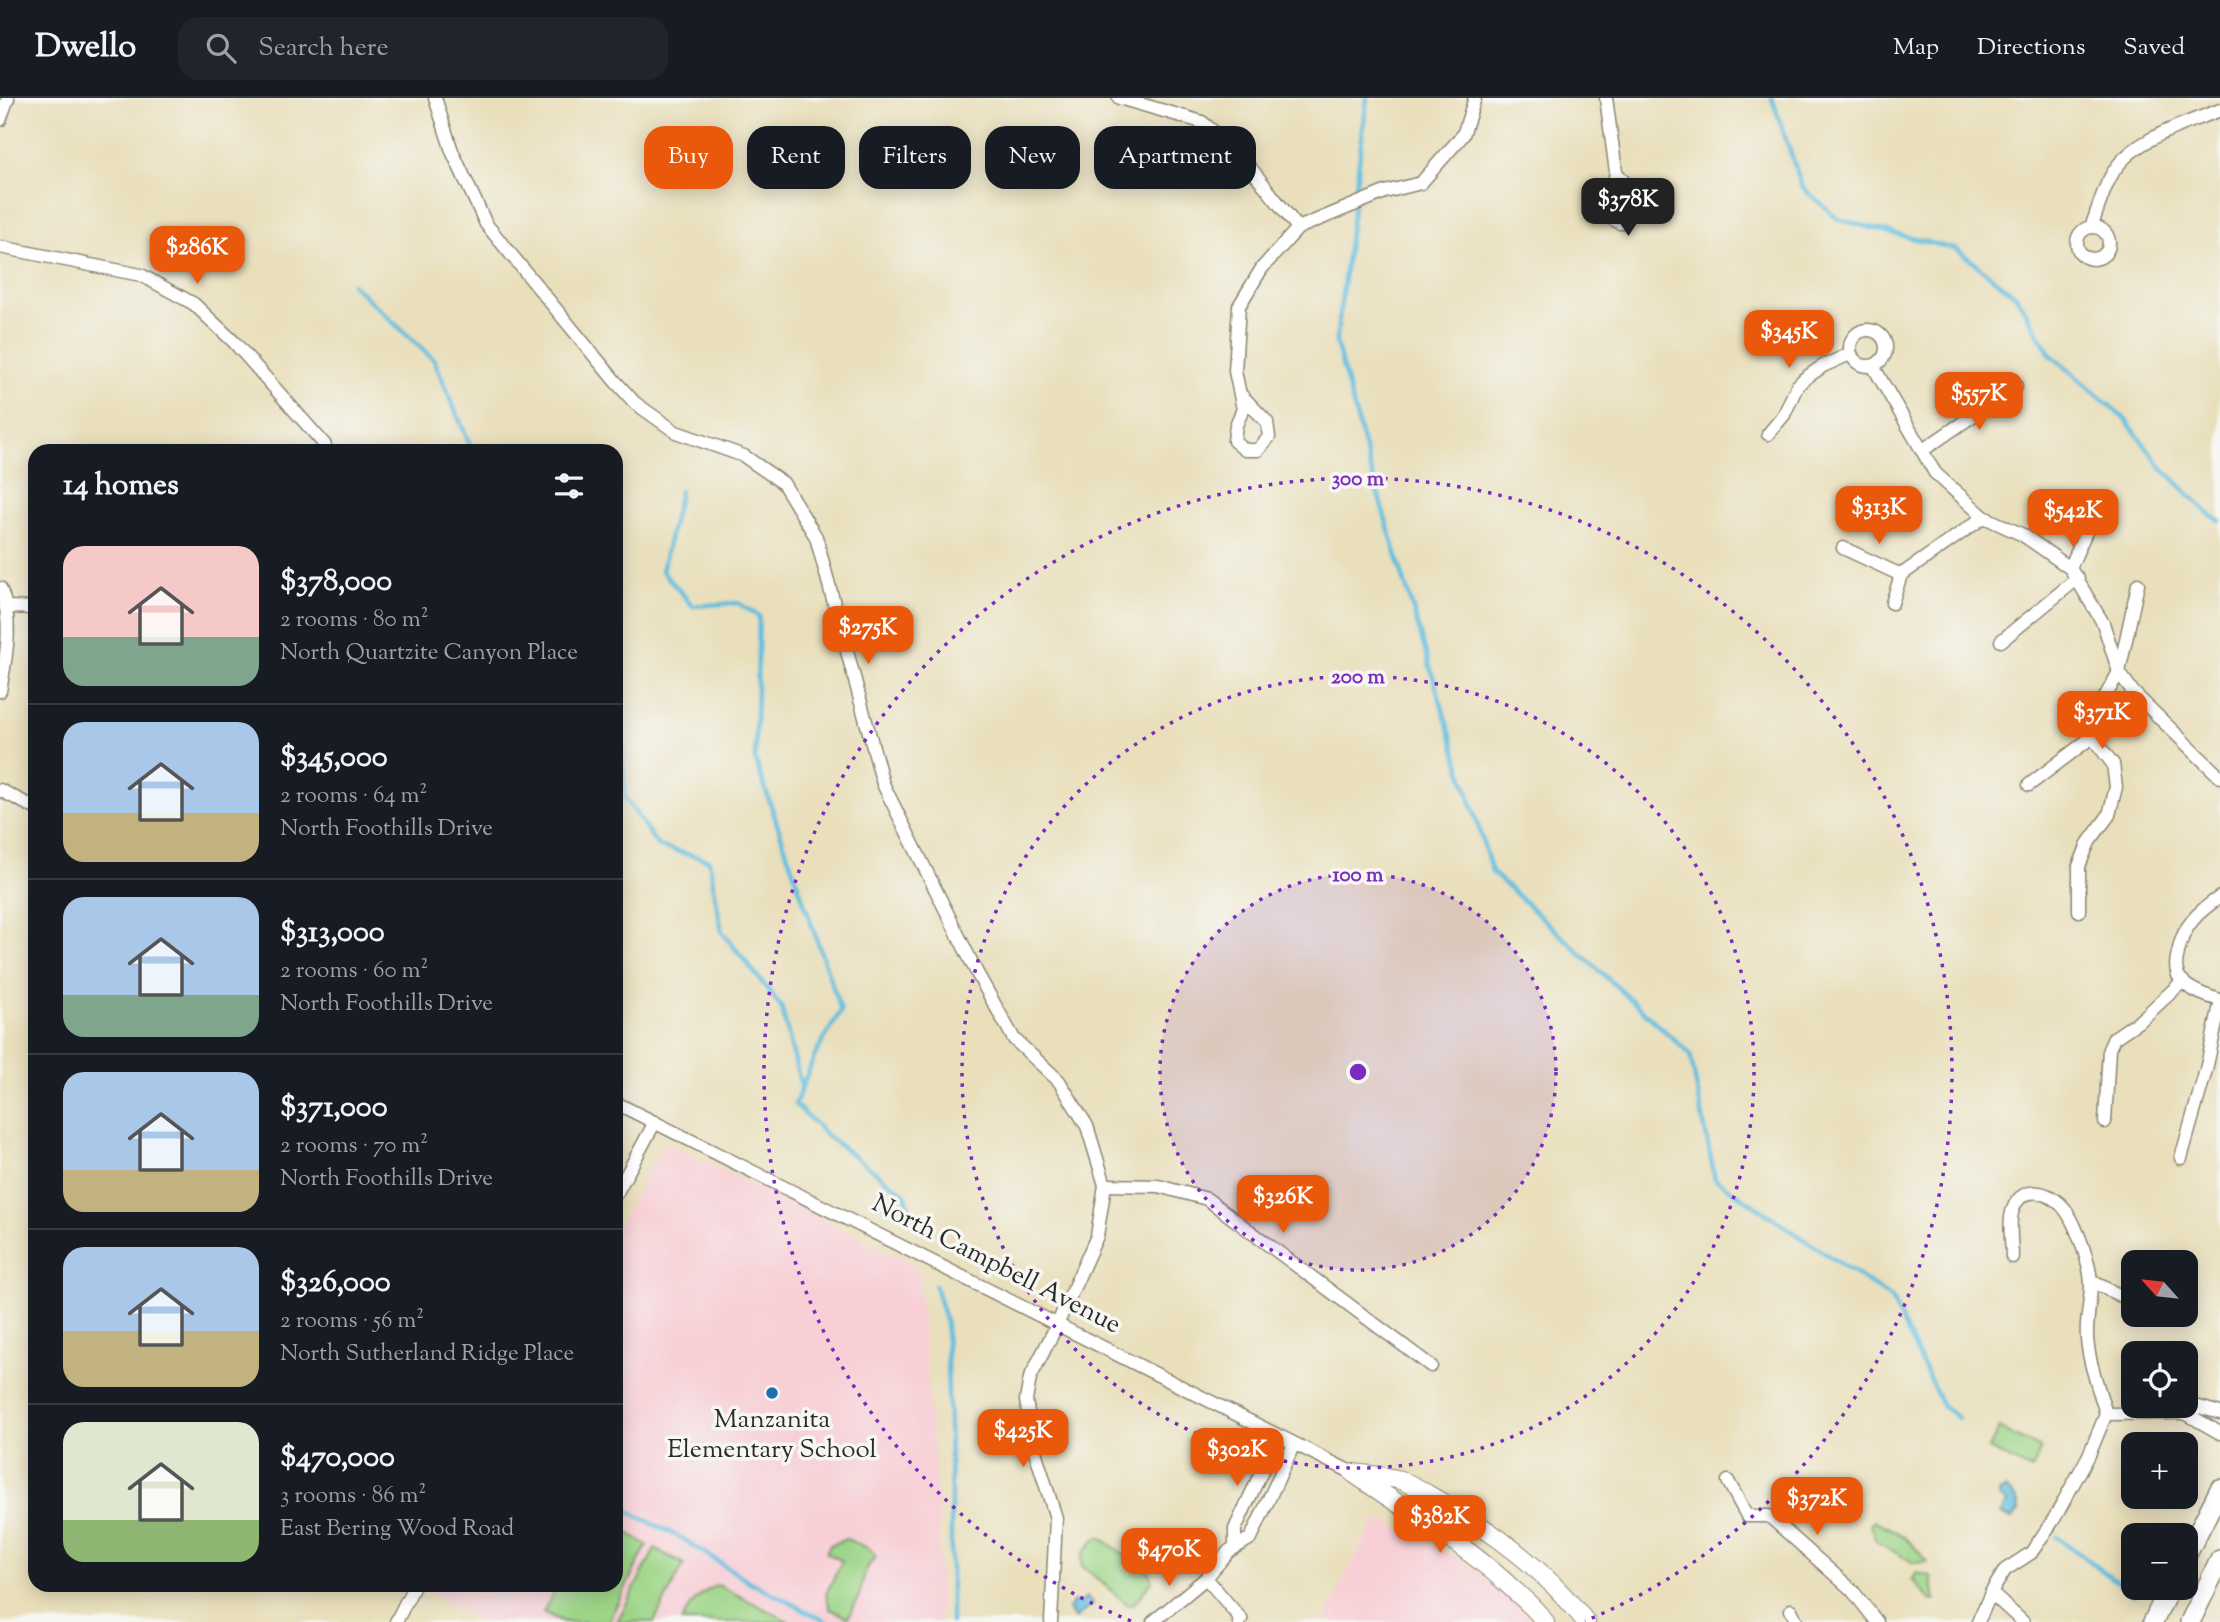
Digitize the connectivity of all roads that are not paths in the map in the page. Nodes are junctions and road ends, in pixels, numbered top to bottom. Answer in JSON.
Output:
{"nodes":[{"id":1,"x":8,"y":98,"type":"edge"},
{"id":2,"x":435,"y":98,"type":"edge"},
{"id":3,"x":1119,"y":98,"type":"edge"},
{"id":4,"x":1475,"y":98,"type":"edge"},
{"id":5,"x":1606,"y":98,"type":"edge"},
{"id":6,"x":2220,"y":110,"type":"edge"},
{"id":7,"x":0,"y":120,"type":"edge"},
{"id":8,"x":1616,"y":172,"type":"dead end"},
{"id":9,"x":2091,"y":227,"type":"dead end"},
{"id":10,"x":1298,"y":228,"type":"junction"},
{"id":11,"x":0,"y":247,"type":"edge"},
{"id":12,"x":1850,"y":355,"type":"junction"},
{"id":13,"x":1873,"y":366,"type":"junction"},
{"id":14,"x":2017,"y":386,"type":"dead end"},
{"id":15,"x":1242,"y":396,"type":"dead end"},
{"id":16,"x":1768,"y":434,"type":"dead end"},
{"id":17,"x":324,"y":444,"type":"edge"},
{"id":18,"x":1923,"y":450,"type":"junction"},
{"id":19,"x":2095,"y":514,"type":"dead end"},
{"id":20,"x":1984,"y":517,"type":"junction"},
{"id":21,"x":1843,"y":548,"type":"dead end"},
{"id":22,"x":2074,"y":573,"type":"junction"},
{"id":23,"x":1901,"y":575,"type":"junction"},
{"id":24,"x":2137,"y":584,"type":"dead end"},
{"id":25,"x":0,"y":588,"type":"edge"},
{"id":26,"x":1892,"y":603,"type":"dead end"},
{"id":27,"x":8,"y":607,"type":"junction"},
{"id":28,"x":28,"y":608,"type":"edge"},
{"id":29,"x":2001,"y":641,"type":"dead end"},
{"id":30,"x":2119,"y":672,"type":"junction"},
{"id":31,"x":0,"y":691,"type":"edge"},
{"id":32,"x":2092,"y":737,"type":"junction"},
{"id":33,"x":2217,"y":768,"type":"edge"},
{"id":34,"x":2029,"y":785,"type":"dead end"},
{"id":35,"x":0,"y":790,"type":"edge"},
{"id":36,"x":28,"y":804,"type":"edge"},
{"id":37,"x":2220,"y":897,"type":"edge"},
{"id":38,"x":2079,"y":911,"type":"dead end"},
{"id":39,"x":2183,"y":981,"type":"junction"},
{"id":40,"x":2220,"y":1000,"type":"edge"},
{"id":41,"x":2220,"y":1005,"type":"edge"},
{"id":42,"x":623,"y":1106,"type":"edge"},
{"id":43,"x":654,"y":1122,"type":"junction"},
{"id":44,"x":2105,"y":1122,"type":"dead end"},
{"id":45,"x":2181,"y":1158,"type":"dead end"},
{"id":46,"x":623,"y":1181,"type":"edge"},
{"id":47,"x":1105,"y":1185,"type":"junction"},
{"id":48,"x":2012,"y":1257,"type":"dead end"},
{"id":49,"x":2091,"y":1281,"type":"junction"},
{"id":50,"x":2121,"y":1296,"type":"edge"},
{"id":51,"x":1057,"y":1325,"type":"junction"},
{"id":52,"x":1430,"y":1366,"type":"dead end"},
{"id":53,"x":2198,"y":1407,"type":"edge"},
{"id":54,"x":2220,"y":1413,"type":"edge"},
{"id":55,"x":2106,"y":1414,"type":"junction"},
{"id":56,"x":2121,"y":1414,"type":"edge"},
{"id":57,"x":2194,"y":1418,"type":"edge"},
{"id":58,"x":2220,"y":1433,"type":"edge"},
{"id":59,"x":1278,"y":1436,"type":"junction"},
{"id":60,"x":1294,"y":1444,"type":"junction"},
{"id":61,"x":1353,"y":1473,"type":"junction"},
{"id":62,"x":1728,"y":1481,"type":"dead end"},
{"id":63,"x":2220,"y":1489,"type":"edge"},
{"id":64,"x":2198,"y":1532,"type":"edge"},
{"id":65,"x":1235,"y":1546,"type":"junction"},
{"id":66,"x":2220,"y":1560,"type":"edge"},
{"id":67,"x":1206,"y":1578,"type":"junction"},
{"id":68,"x":411,"y":1592,"type":"edge"},
{"id":69,"x":1991,"y":1593,"type":"junction"},
{"id":70,"x":2164,"y":1600,"type":"edge"},
{"id":71,"x":2166,"y":1600,"type":"edge"},
{"id":72,"x":1240,"y":1621,"type":"edge"},
{"id":73,"x":396,"y":1622,"type":"edge"},
{"id":74,"x":1051,"y":1622,"type":"edge"},
{"id":75,"x":1153,"y":1622,"type":"edge"},
{"id":76,"x":1545,"y":1622,"type":"edge"},
{"id":77,"x":1586,"y":1622,"type":"edge"},
{"id":78,"x":1878,"y":1622,"type":"edge"},
{"id":79,"x":1978,"y":1622,"type":"edge"},
{"id":80,"x":2023,"y":1622,"type":"edge"},
{"id":81,"x":2153,"y":1622,"type":"edge"},
{"id":82,"x":2161,"y":1622,"type":"edge"},
{"id":83,"x":2190,"y":1622,"type":"edge"}],
"edges":[{"from":1,"to":7,"type":"street"},
{"from":2,"to":47,"type":"street"},
{"from":3,"to":10,"type":"street"},
{"from":4,"to":10,"type":"street"},
{"from":5,"to":8,"type":"street"},
{"from":6,"to":9,"type":"street"},
{"from":10,"to":15,"type":"street"},
{"from":11,"to":17,"type":"street"},
{"from":12,"to":13,"type":"street"},
{"from":12,"to":13,"type":"street"},
{"from":12,"to":16,"type":"street"},
{"from":13,"to":18,"type":"street"},
{"from":14,"to":18,"type":"street"},
{"from":18,"to":20,"type":"street"},
{"from":19,"to":22,"type":"street"},
{"from":20,"to":22,"type":"street"},
{"from":20,"to":23,"type":"street"},
{"from":21,"to":23,"type":"street"},
{"from":22,"to":29,"type":"street"},
{"from":22,"to":30,"type":"street"},
{"from":23,"to":26,"type":"street"},
{"from":24,"to":30,"type":"street"},
{"from":25,"to":27,"type":"street"},
{"from":27,"to":28,"type":"street"},
{"from":27,"to":31,"type":"street"},
{"from":30,"to":32,"type":"street"},
{"from":30,"to":33,"type":"street"},
{"from":32,"to":34,"type":"street"},
{"from":32,"to":38,"type":"street"},
{"from":35,"to":36,"type":"street"},
{"from":37,"to":39,"type":"street"},
{"from":39,"to":40,"type":"street"},
{"from":39,"to":44,"type":"street"},
{"from":41,"to":45,"type":"street"},
{"from":42,"to":43,"type":"street","name":"North Campbell Avenue"},
{"from":43,"to":46,"type":"street"},
{"from":43,"to":51,"type":"street","name":"North Campbell Avenue"},
{"from":47,"to":51,"type":"street"},
{"from":47,"to":52,"type":"street"},
{"from":48,"to":49,"type":"street"},
{"from":49,"to":50,"type":"street"},
{"from":49,"to":55,"type":"street"},
{"from":51,"to":59,"type":"street","name":"North Campbell Avenue"},
{"from":51,"to":74,"type":"street"},
{"from":53,"to":54,"type":"street"},
{"from":55,"to":56,"type":"street"},
{"from":55,"to":69,"type":"street"},
{"from":57,"to":58,"type":"street"},
{"from":59,"to":60,"type":"street","name":"North Campbell Avenue"},
{"from":59,"to":65,"type":"street"},
{"from":60,"to":61,"type":"street","name":"North Campbell Avenue"},
{"from":60,"to":65,"type":"street"},
{"from":61,"to":76,"type":"street","name":"North Campbell Avenue"},
{"from":61,"to":77,"type":"street","name":"North Campbell Avenue"},
{"from":62,"to":78,"type":"street"},
{"from":63,"to":64,"type":"main road"},
{"from":65,"to":67,"type":"street"},
{"from":66,"to":83,"type":"main road"},
{"from":67,"to":72,"type":"street"},
{"from":67,"to":75,"type":"street"},
{"from":68,"to":73,"type":"street"},
{"from":69,"to":79,"type":"street"},
{"from":69,"to":80,"type":"street"},
{"from":70,"to":81,"type":"main road"},
{"from":71,"to":82,"type":"main road"}]}
